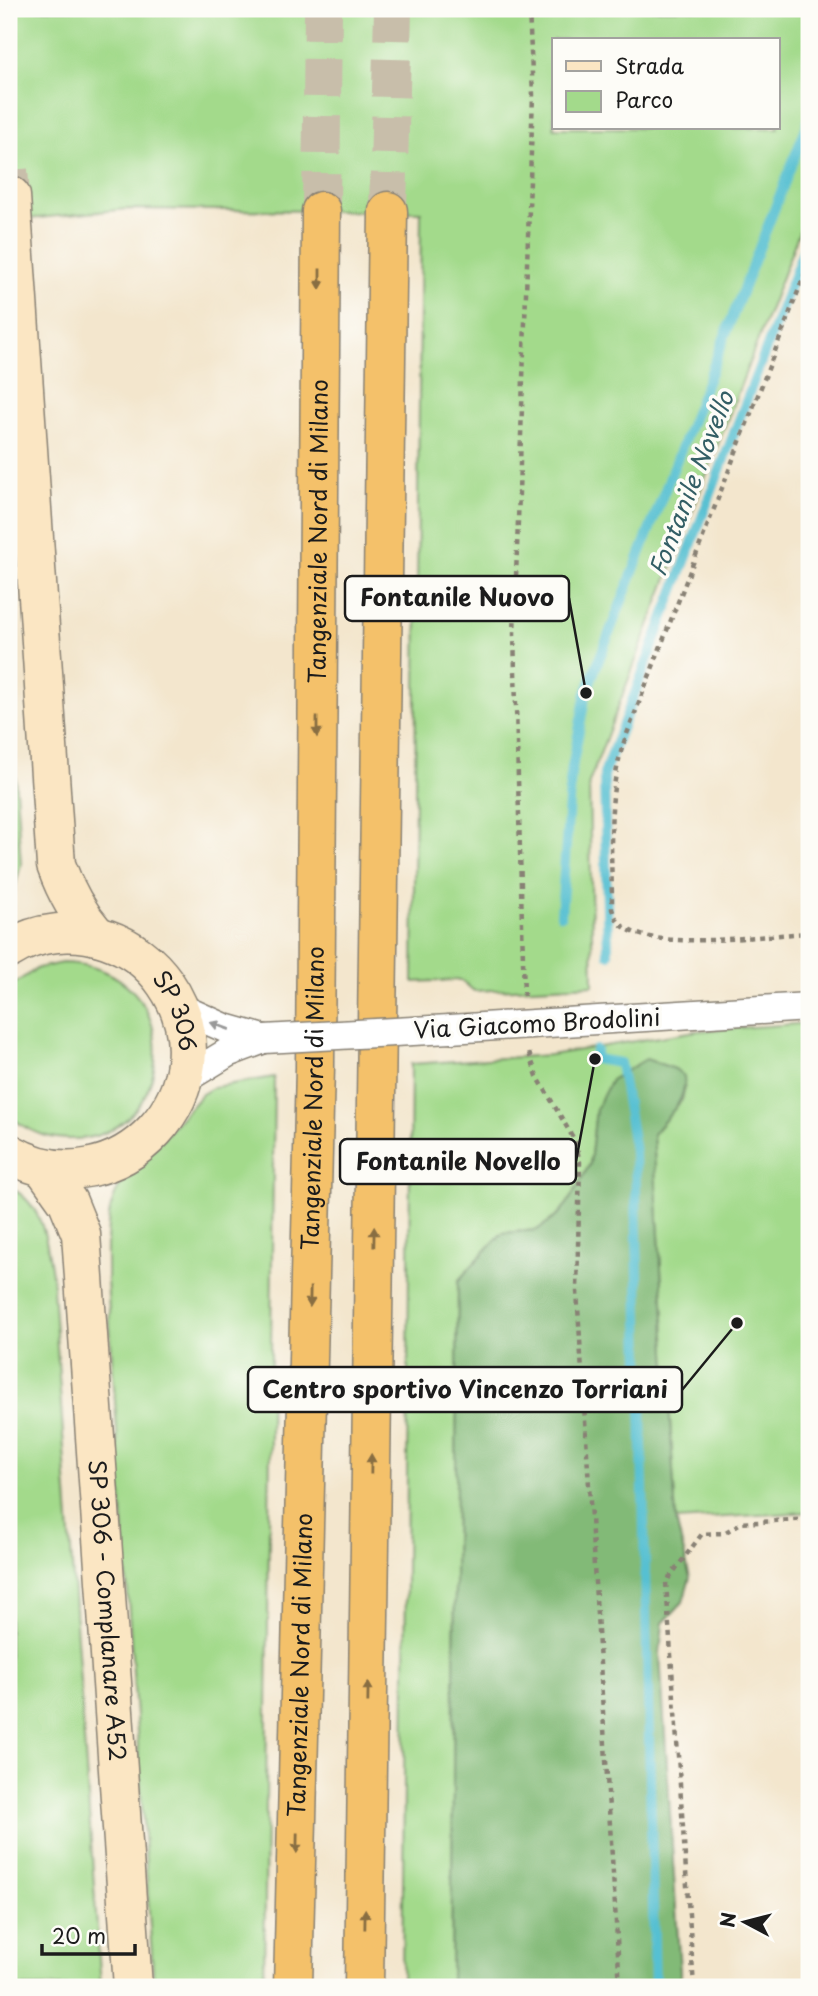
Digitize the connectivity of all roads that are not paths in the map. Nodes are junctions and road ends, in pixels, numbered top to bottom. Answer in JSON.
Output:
{"nodes":[{"id":1,"x":10,"y":196,"type":"dead end"},
{"id":2,"x":321,"y":211,"type":"tunnel mouth"},
{"id":3,"x":388,"y":211,"type":"tunnel mouth"},
{"id":4,"x":56,"y":865,"type":"junction"},
{"id":5,"x":97,"y":936,"type":"junction"},
{"id":6,"x":18,"y":944,"type":"edge"},
{"id":7,"x":178,"y":1007,"type":"junction"},
{"id":8,"x":809,"y":1007,"type":"edge"},
{"id":9,"x":264,"y":1039,"type":"junction"},
{"id":10,"x":183,"y":1080,"type":"junction"},
{"id":11,"x":26,"y":1160,"type":"edge"},
{"id":12,"x":112,"y":1161,"type":"junction"},
{"id":13,"x":81,"y":1234,"type":"junction"},
{"id":14,"x":133,"y":1987,"type":"edge"},
{"id":15,"x":293,"y":1987,"type":"edge"},
{"id":16,"x":364,"y":1987,"type":"edge"}],
"edges":[{"from":1,"to":4,"type":"main road"},
{"from":2,"to":15,"type":"highway","name":"Tangenziale Nord di Milano","one_way":true},
{"from":16,"to":3,"type":"highway","one_way":true},
{"from":4,"to":5,"type":"main road"},
{"from":4,"to":6,"type":"main road"},
{"from":5,"to":6,"type":"main road","name":"SP 306"},
{"from":5,"to":7,"type":"main road","name":"SP 306"},
{"from":9,"to":7,"type":"street","name":"Via Giacomo Brodolini","one_way":true},
{"from":7,"to":10,"type":"main road","name":"SP 306"},
{"from":8,"to":9,"type":"street","name":"Via Giacomo Brodolini","bridge":true},
{"from":9,"to":10,"type":"street","name":"Via Giacomo Brodolini"},
{"from":10,"to":12,"type":"main road","name":"SP 306"},
{"from":11,"to":12,"type":"main road","name":"SP 306"},
{"from":11,"to":13,"type":"main road"},
{"from":12,"to":13,"type":"main road"},
{"from":13,"to":14,"type":"main road","name":"SP 306 - Complanare A52"}]}
